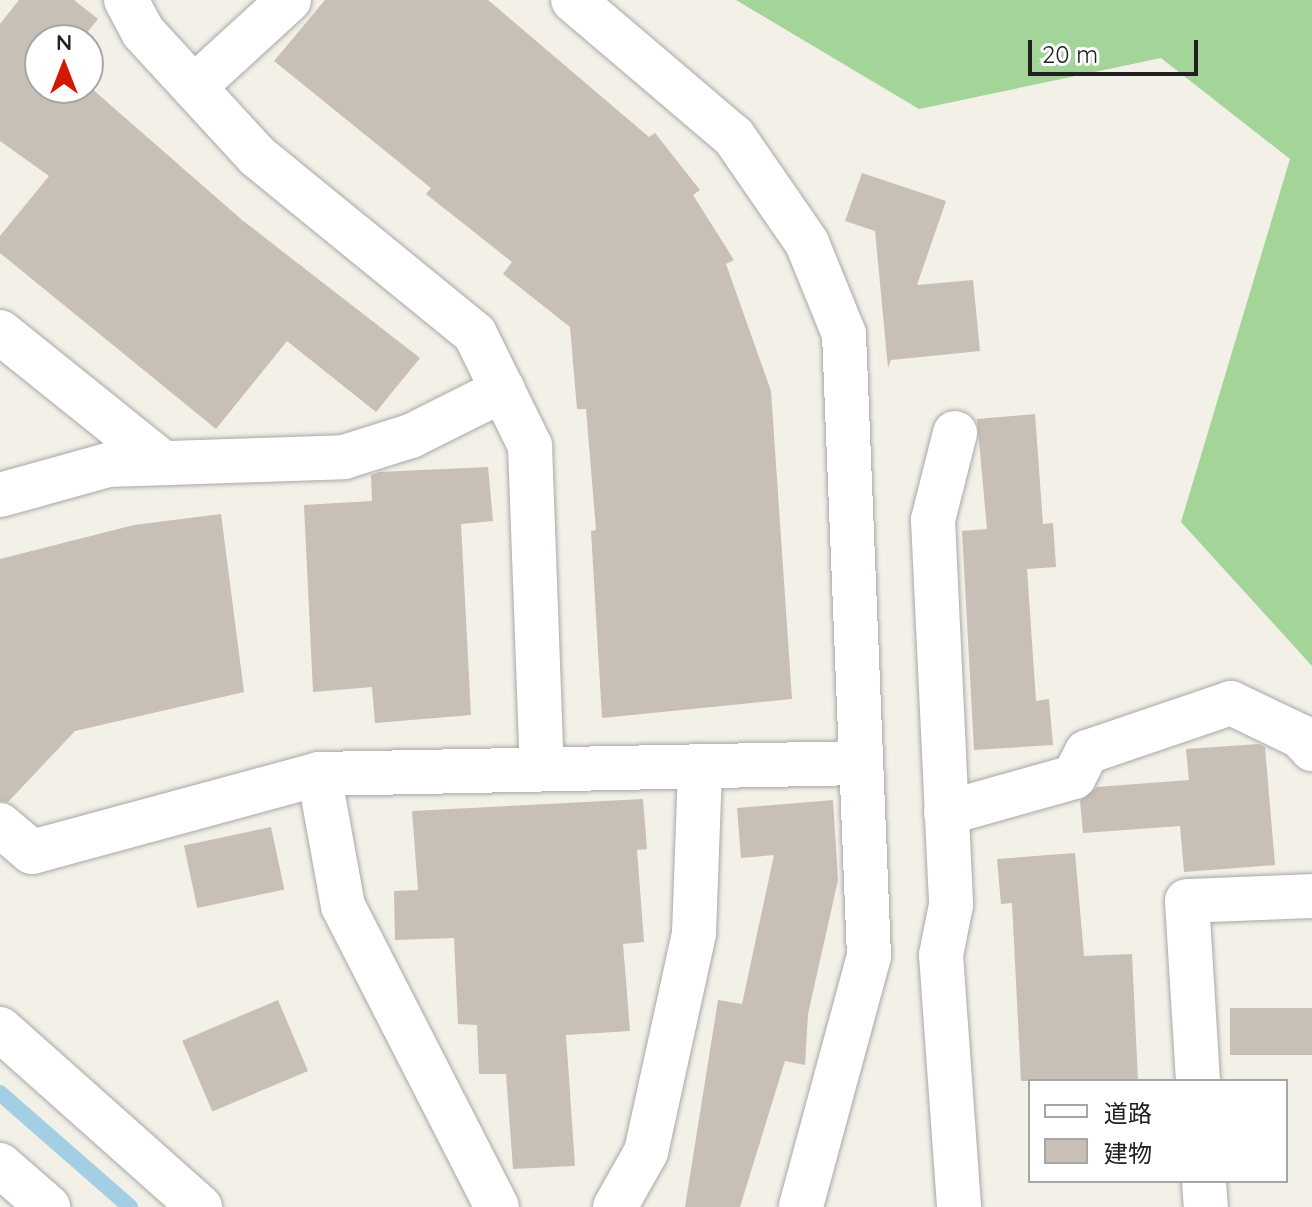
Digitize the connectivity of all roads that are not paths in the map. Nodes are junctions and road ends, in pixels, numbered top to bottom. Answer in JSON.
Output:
{"nodes":[{"id":1,"x":126,"y":0,"type":"edge"},
{"id":2,"x":289,"y":0,"type":"edge"},
{"id":3,"x":573,"y":0,"type":"edge"},
{"id":4,"x":194,"y":87,"type":"junction"},
{"id":5,"x":0,"y":332,"type":"edge"},
{"id":6,"x":503,"y":390,"type":"junction"},
{"id":7,"x":955,"y":433,"type":"dead end"},
{"id":8,"x":163,"y":463,"type":"junction"},
{"id":9,"x":0,"y":495,"type":"edge"},
{"id":10,"x":1312,"y":749,"type":"edge"},
{"id":11,"x":861,"y":763,"type":"junction"},
{"id":12,"x":700,"y":766,"type":"junction"},
{"id":13,"x":542,"y":769,"type":"junction"},
{"id":14,"x":319,"y":774,"type":"junction"},
{"id":15,"x":946,"y":813,"type":"junction"},
{"id":16,"x":0,"y":825,"type":"edge"},
{"id":17,"x":1312,"y":896,"type":"edge"},
{"id":18,"x":0,"y":1029,"type":"edge"},
{"id":19,"x":1198,"y":1079,"type":"edge"},
{"id":20,"x":0,"y":1165,"type":"edge"},
{"id":21,"x":1204,"y":1183,"type":"edge"},
{"id":22,"x":48,"y":1207,"type":"edge"},
{"id":23,"x":200,"y":1207,"type":"edge"},
{"id":24,"x":497,"y":1207,"type":"edge"},
{"id":25,"x":615,"y":1207,"type":"edge"},
{"id":26,"x":801,"y":1207,"type":"edge"},
{"id":27,"x":959,"y":1207,"type":"edge"},
{"id":28,"x":1206,"y":1207,"type":"edge"}],
"edges":[{"from":1,"to":4,"type":"street"},
{"from":2,"to":4,"type":"street"},
{"from":3,"to":11,"type":"street"},
{"from":4,"to":6,"type":"street"},
{"from":5,"to":8,"type":"street"},
{"from":6,"to":8,"type":"street"},
{"from":6,"to":13,"type":"street"},
{"from":7,"to":15,"type":"street"},
{"from":8,"to":9,"type":"street"},
{"from":10,"to":15,"type":"street"},
{"from":11,"to":12,"type":"street"},
{"from":11,"to":26,"type":"street"},
{"from":12,"to":13,"type":"street"},
{"from":12,"to":25,"type":"street"},
{"from":13,"to":14,"type":"street"},
{"from":14,"to":16,"type":"street"},
{"from":14,"to":24,"type":"street"},
{"from":15,"to":27,"type":"street"},
{"from":17,"to":19,"type":"street"},
{"from":18,"to":23,"type":"street"},
{"from":20,"to":22,"type":"street"},
{"from":21,"to":28,"type":"street"}]}
